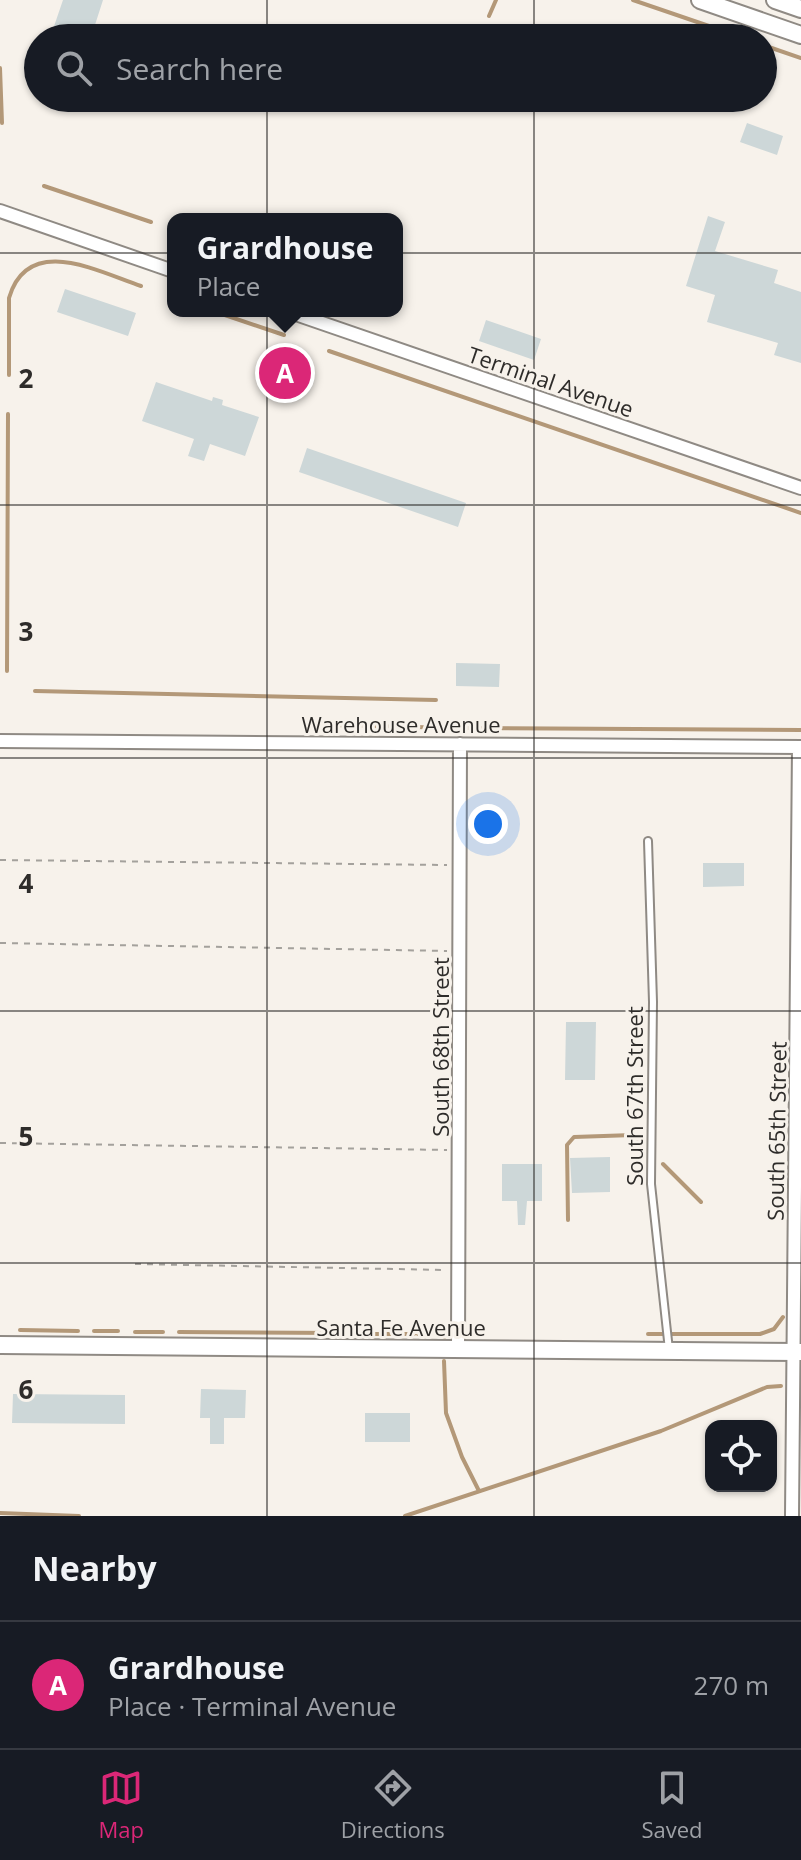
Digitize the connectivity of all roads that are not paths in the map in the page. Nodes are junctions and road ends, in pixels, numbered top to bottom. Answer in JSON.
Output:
{"nodes":[{"id":1,"x":700,"y":0,"type":"edge"},
{"id":2,"x":788,"y":3,"type":"edge"},
{"id":3,"x":769,"y":24,"type":"edge"},
{"id":4,"x":778,"y":27,"type":"joint"},
{"id":5,"x":801,"y":35,"type":"edge"},
{"id":6,"x":0,"y":211,"type":"edge"},
{"id":7,"x":167,"y":269,"type":"edge"},
{"id":8,"x":304,"y":317,"type":"edge"},
{"id":9,"x":801,"y":488,"type":"edge"},
{"id":10,"x":0,"y":741,"type":"edge"},
{"id":11,"x":460,"y":744,"type":"junction"},
{"id":12,"x":800,"y":747,"type":"edge"},
{"id":13,"x":648,"y":841,"type":"dead end"},
{"id":14,"x":0,"y":1345,"type":"edge"},
{"id":15,"x":458,"y":1349,"type":"junction"},
{"id":16,"x":669,"y":1350,"type":"junction"},
{"id":17,"x":798,"y":1352,"type":"edge"},
{"id":18,"x":797,"y":1488,"type":"edge"},
{"id":19,"x":792,"y":1516,"type":"edge"}],
"edges":[{"from":1,"to":3,"type":"street"},
{"from":2,"to":4,"type":"street"},
{"from":4,"to":5,"type":"street"},
{"from":6,"to":7,"type":"street"},
{"from":8,"to":9,"type":"street","name":"Terminal Avenue"},
{"from":10,"to":11,"type":"street","name":"Warehouse Avenue"},
{"from":11,"to":12,"type":"street","name":"Warehouse Avenue"},
{"from":11,"to":15,"type":"street","name":"South 68th Street"},
{"from":12,"to":17,"type":"street","name":"South 65th Street"},
{"from":13,"to":16,"type":"lane","name":"South 67th Street"},
{"from":14,"to":15,"type":"street","name":"Santa Fe Avenue"},
{"from":15,"to":16,"type":"street","name":"Santa Fe Avenue"},
{"from":16,"to":17,"type":"street","name":"Santa Fe Avenue"},
{"from":17,"to":18,"type":"street","name":"South 65th Street"},
{"from":18,"to":19,"type":"street","name":"South 65th Street"}]}
